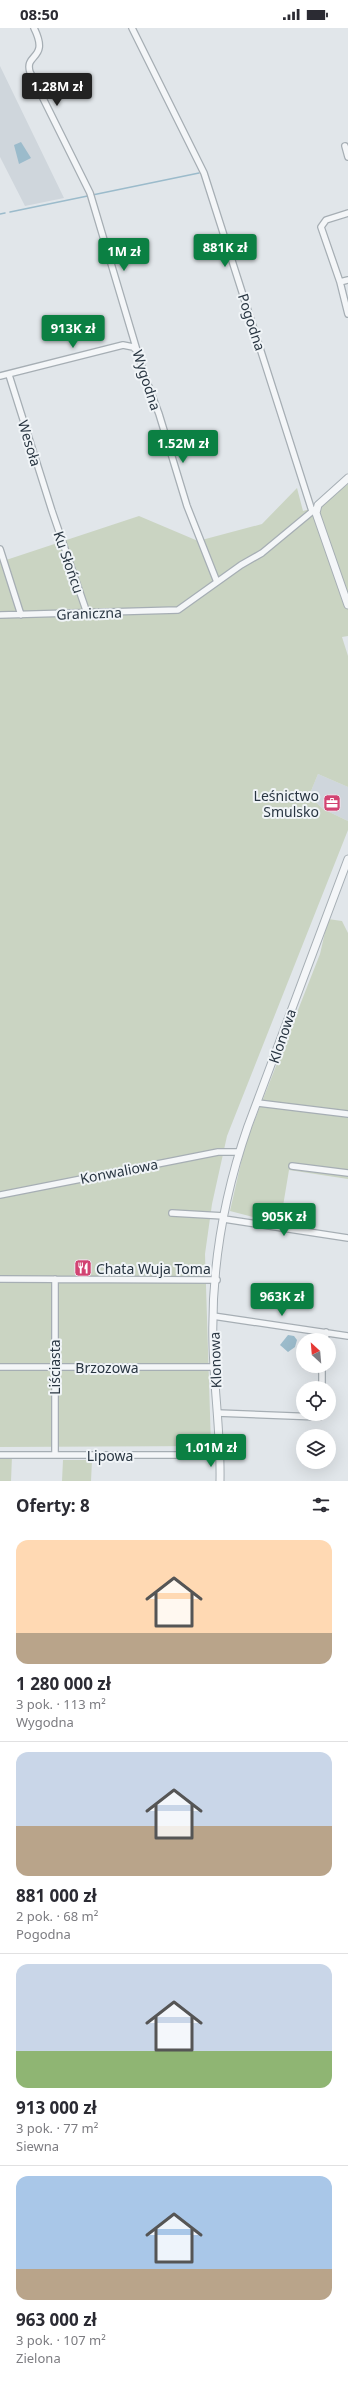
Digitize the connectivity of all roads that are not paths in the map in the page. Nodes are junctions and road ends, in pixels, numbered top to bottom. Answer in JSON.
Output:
{"nodes":[{"id":1,"x":34,"y":28,"type":"edge"},
{"id":2,"x":132,"y":28,"type":"edge"},
{"id":3,"x":345,"y":146,"type":"dead end"},
{"id":4,"x":348,"y":157,"type":"edge"},
{"id":5,"x":348,"y":213,"type":"edge"},
{"id":6,"x":348,"y":280,"type":"edge"},
{"id":7,"x":340,"y":282,"type":"junction"},
{"id":8,"x":348,"y":314,"type":"edge"},
{"id":9,"x":138,"y":352,"type":"junction"},
{"id":10,"x":9,"y":375,"type":"junction"},
{"id":11,"x":0,"y":376,"type":"edge"},
{"id":12,"x":348,"y":478,"type":"edge"},
{"id":13,"x":315,"y":509,"type":"junction"},
{"id":14,"x":52,"y":511,"type":"joint"},
{"id":15,"x":0,"y":549,"type":"edge"},
{"id":16,"x":216,"y":582,"type":"junction"},
{"id":17,"x":348,"y":605,"type":"edge"},
{"id":18,"x":87,"y":614,"type":"junction"},
{"id":19,"x":0,"y":615,"type":"edge"},
{"id":20,"x":20,"y":615,"type":"junction"},
{"id":21,"x":348,"y":858,"type":"edge"},
{"id":22,"x":258,"y":1104,"type":"junction"},
{"id":23,"x":348,"y":1114,"type":"edge"},
{"id":24,"x":239,"y":1152,"type":"junction"},
{"id":25,"x":292,"y":1166,"type":"dead end"},
{"id":26,"x":348,"y":1174,"type":"edge"},
{"id":27,"x":0,"y":1195,"type":"edge"},
{"id":28,"x":172,"y":1213,"type":"dead end"},
{"id":29,"x":224,"y":1217,"type":"junction"},
{"id":30,"x":348,"y":1238,"type":"edge"},
{"id":31,"x":55,"y":1278,"type":"junction"},
{"id":32,"x":0,"y":1279,"type":"edge"},
{"id":33,"x":216,"y":1280,"type":"junction"},
{"id":34,"x":213,"y":1316,"type":"junction"},
{"id":35,"x":326,"y":1332,"type":"joint"},
{"id":36,"x":348,"y":1336,"type":"edge"},
{"id":37,"x":54,"y":1366,"type":"junction"},
{"id":38,"x":0,"y":1367,"type":"edge"},
{"id":39,"x":214,"y":1367,"type":"junction"},
{"id":40,"x":217,"y":1413,"type":"junction"},
{"id":41,"x":296,"y":1416,"type":"edge"},
{"id":42,"x":0,"y":1455,"type":"edge"},
{"id":43,"x":55,"y":1455,"type":"junction"},
{"id":44,"x":220,"y":1455,"type":"junction"},
{"id":45,"x":220,"y":1481,"type":"edge"}],
"edges":[{"from":1,"to":9,"type":"street","name":"Wygodna"},
{"from":2,"to":13,"type":"street","name":"Pogodna"},
{"from":3,"to":4,"type":"street"},
{"from":5,"to":7,"type":"street"},
{"from":6,"to":7,"type":"street"},
{"from":7,"to":8,"type":"street"},
{"from":9,"to":10,"type":"street"},
{"from":9,"to":16,"type":"street","name":"Wygodna"},
{"from":10,"to":11,"type":"street"},
{"from":10,"to":14,"type":"street","name":"Wesoła"},
{"from":12,"to":13,"type":"street"},
{"from":13,"to":16,"type":"street"},
{"from":13,"to":17,"type":"street"},
{"from":14,"to":18,"type":"street","name":"Ku Słońcu"},
{"from":15,"to":20,"type":"street"},
{"from":16,"to":18,"type":"street","name":"Graniczna"},
{"from":18,"to":20,"type":"street","name":"Graniczna"},
{"from":19,"to":20,"type":"street","name":"Graniczna"},
{"from":21,"to":22,"type":"street","name":"Klonowa"},
{"from":22,"to":23,"type":"street"},
{"from":22,"to":24,"type":"street","name":"Klonowa"},
{"from":24,"to":27,"type":"street","name":"Konwaliowa"},
{"from":24,"to":29,"type":"street","name":"Klonowa"},
{"from":25,"to":26,"type":"street"},
{"from":28,"to":29,"type":"street"},
{"from":29,"to":30,"type":"street"},
{"from":29,"to":33,"type":"street","name":"Klonowa"},
{"from":31,"to":32,"type":"street"},
{"from":31,"to":33,"type":"street"},
{"from":31,"to":37,"type":"street","name":"Liściasta"},
{"from":33,"to":34,"type":"street","name":"Klonowa"},
{"from":34,"to":35,"type":"street"},
{"from":34,"to":39,"type":"street","name":"Klonowa"},
{"from":35,"to":36,"type":"street"},
{"from":37,"to":38,"type":"street","name":"Brzozowa"},
{"from":37,"to":39,"type":"street","name":"Brzozowa"},
{"from":37,"to":43,"type":"street","name":"Liściasta"},
{"from":39,"to":40,"type":"street","name":"Klonowa"},
{"from":40,"to":41,"type":"street"},
{"from":40,"to":44,"type":"street","name":"Klonowa"},
{"from":42,"to":43,"type":"street","name":"Lipowa"},
{"from":43,"to":44,"type":"street","name":"Lipowa"},
{"from":44,"to":45,"type":"street","name":"Klonowa"}]}
